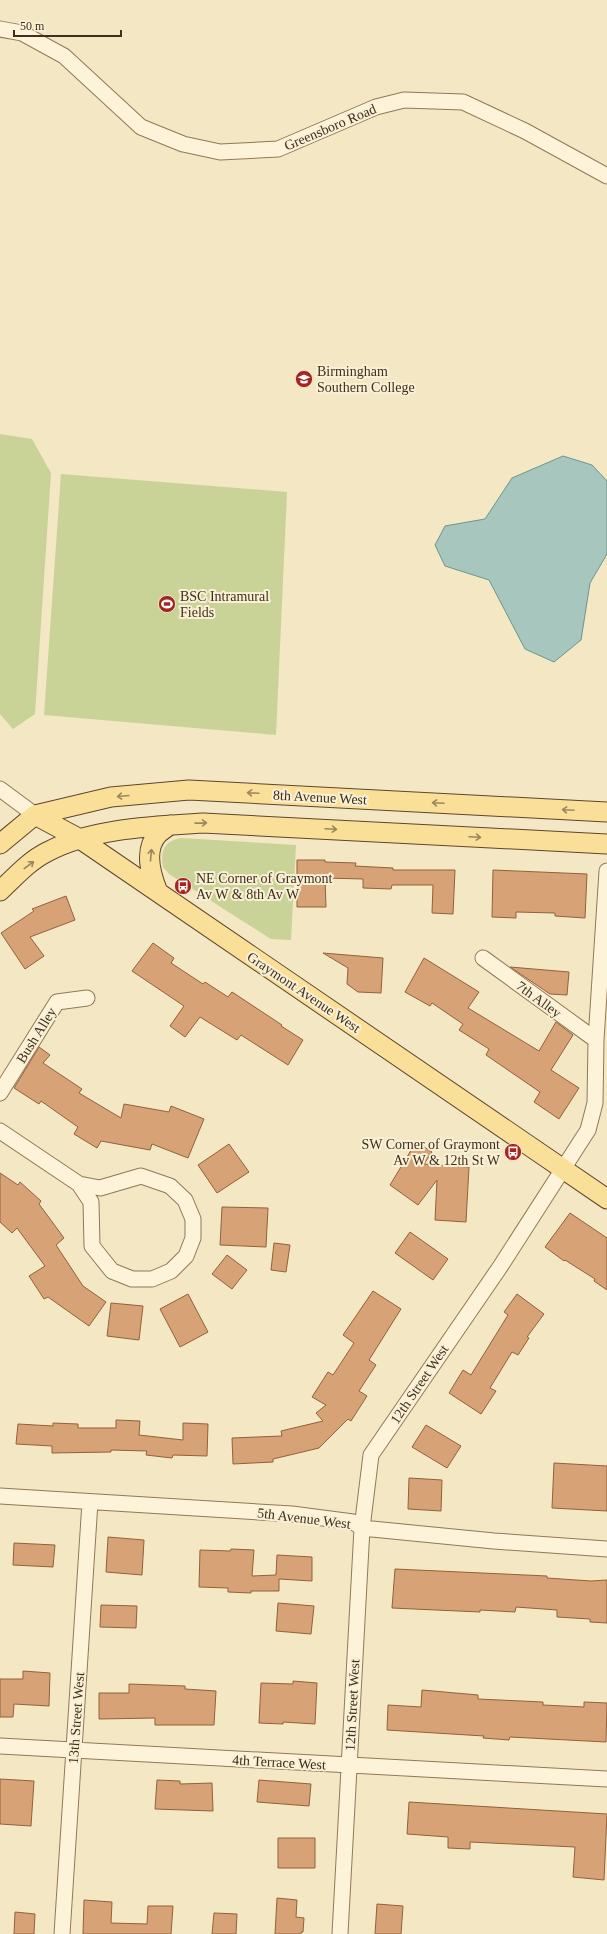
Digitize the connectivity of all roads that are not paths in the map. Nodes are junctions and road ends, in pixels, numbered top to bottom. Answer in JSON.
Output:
{"nodes":[{"id":1,"x":0,"y":29,"type":"edge"},
{"id":2,"x":607,"y":176,"type":"edge"},
{"id":3,"x":0,"y":789,"type":"edge"},
{"id":4,"x":607,"y":812,"type":"edge"},
{"id":5,"x":35,"y":815,"type":"junction"},
{"id":6,"x":170,"y":825,"type":"junction"},
{"id":7,"x":80,"y":839,"type":"junction"},
{"id":8,"x":0,"y":844,"type":"edge"},
{"id":9,"x":607,"y":844,"type":"edge"},
{"id":10,"x":607,"y":871,"type":"edge"},
{"id":11,"x":0,"y":891,"type":"edge"},
{"id":12,"x":158,"y":892,"type":"junction"},
{"id":13,"x":483,"y":958,"type":"dead end"},
{"id":14,"x":87,"y":998,"type":"dead end"},
{"id":15,"x":596,"y":1040,"type":"junction"},
{"id":16,"x":602,"y":1073,"type":"edge"},
{"id":17,"x":0,"y":1093,"type":"edge"},
{"id":18,"x":0,"y":1132,"type":"edge"},
{"id":19,"x":564,"y":1170,"type":"junction"},
{"id":20,"x":79,"y":1184,"type":"junction"},
{"id":21,"x":607,"y":1199,"type":"edge"},
{"id":22,"x":0,"y":1496,"type":"edge"},
{"id":23,"x":90,"y":1502,"type":"junction"},
{"id":24,"x":362,"y":1528,"type":"junction"},
{"id":25,"x":607,"y":1549,"type":"edge"},
{"id":26,"x":0,"y":1746,"type":"edge"},
{"id":27,"x":74,"y":1750,"type":"junction"},
{"id":28,"x":348,"y":1766,"type":"junction"},
{"id":29,"x":607,"y":1779,"type":"edge"},
{"id":30,"x":62,"y":1934,"type":"edge"},
{"id":31,"x":340,"y":1934,"type":"edge"}],
"edges":[{"from":1,"to":2,"type":"street","name":"Greensboro Road"},
{"from":3,"to":5,"type":"street","name":"Graymont Avenue West"},
{"from":4,"to":5,"type":"main road","name":"8th Avenue West","one_way":true},
{"from":5,"to":7,"type":"main road","name":"Graymont Avenue West"},
{"from":5,"to":8,"type":"main road"},
{"from":6,"to":7,"type":"main road"},
{"from":6,"to":9,"type":"main road","one_way":true},
{"from":12,"to":6,"type":"main road","one_way":true},
{"from":11,"to":7,"type":"main road","one_way":true},
{"from":7,"to":12,"type":"main road","name":"Graymont Avenue West"},
{"from":10,"to":15,"type":"street","name":"12th Street West"},
{"from":12,"to":19,"type":"main road","name":"Graymont Avenue West"},
{"from":13,"to":15,"type":"street","name":"7th Alley"},
{"from":14,"to":17,"type":"street","name":"Bush Alley"},
{"from":15,"to":16,"type":"street","name":"12th Street West"},
{"from":16,"to":19,"type":"street","name":"12th Street West"},
{"from":18,"to":20,"type":"street"},
{"from":19,"to":21,"type":"main road","name":"Graymont Avenue West"},
{"from":19,"to":24,"type":"street","name":"12th Street West"},
{"from":20,"to":20,"type":"street"},
{"from":22,"to":23,"type":"street","name":"5th Avenue West"},
{"from":23,"to":24,"type":"street","name":"5th Avenue West"},
{"from":23,"to":27,"type":"street","name":"13th Street West"},
{"from":24,"to":25,"type":"street","name":"5th Avenue West"},
{"from":24,"to":28,"type":"street","name":"12th Street West"},
{"from":26,"to":27,"type":"street","name":"4th Terrace West"},
{"from":27,"to":28,"type":"street","name":"4th Terrace West"},
{"from":27,"to":30,"type":"street","name":"13th Street West"},
{"from":28,"to":29,"type":"street","name":"4th Terrace West"},
{"from":28,"to":31,"type":"street","name":"12th Street West"}]}
